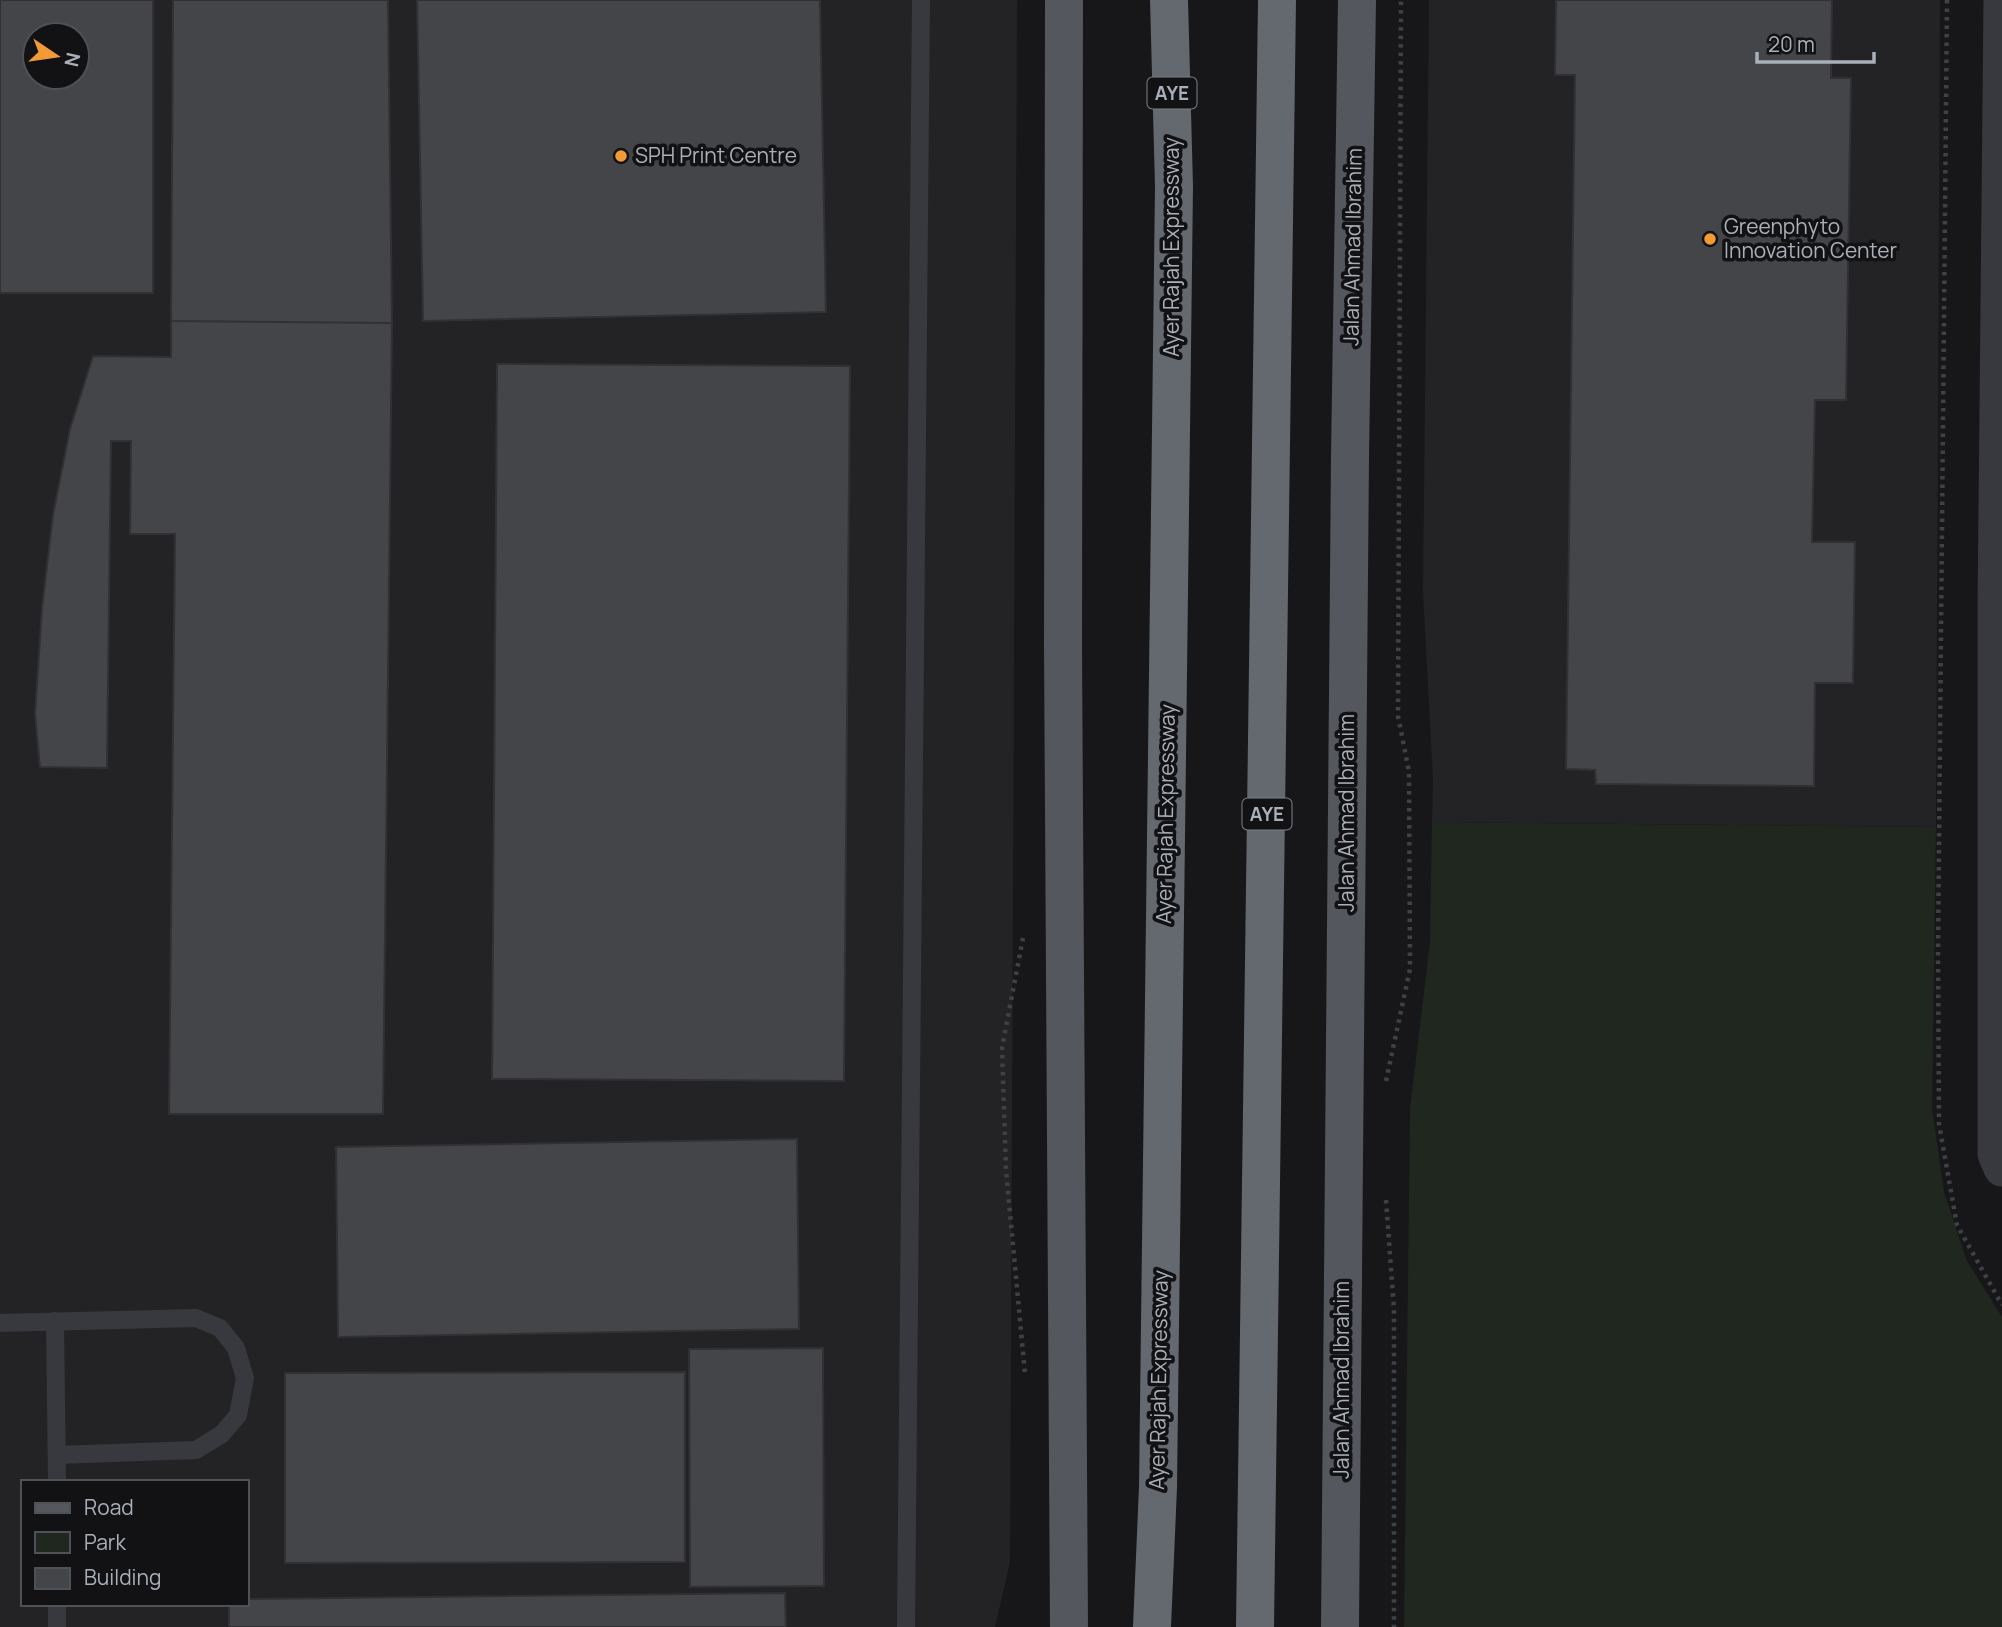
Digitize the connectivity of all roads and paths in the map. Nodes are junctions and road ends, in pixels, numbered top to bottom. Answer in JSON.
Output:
{"nodes":[{"id":1,"x":920,"y":0,"type":"edge"},
{"id":2,"x":1064,"y":0,"type":"edge"},
{"id":3,"x":1169,"y":0,"type":"edge"},
{"id":4,"x":1277,"y":0,"type":"edge"},
{"id":5,"x":1357,"y":0,"type":"edge"},
{"id":6,"x":1401,"y":0,"type":"edge"},
{"id":7,"x":1947,"y":0,"type":"edge"},
{"id":8,"x":2002,"y":0,"type":"edge"},
{"id":9,"x":1385,"y":1087,"type":"dead end"},
{"id":10,"x":2002,"y":1168,"type":"edge"},
{"id":11,"x":1385,"y":1191,"type":"dead end"},
{"id":12,"x":2002,"y":1305,"type":"edge"},
{"id":13,"x":55,"y":1321,"type":"junction"},
{"id":14,"x":0,"y":1323,"type":"edge"},
{"id":15,"x":57,"y":1455,"type":"junction"},
{"id":16,"x":57,"y":1480,"type":"edge"},
{"id":17,"x":57,"y":1606,"type":"edge"},
{"id":18,"x":57,"y":1627,"type":"edge"},
{"id":19,"x":906,"y":1627,"type":"edge"},
{"id":20,"x":1069,"y":1627,"type":"edge"},
{"id":21,"x":1152,"y":1627,"type":"edge"},
{"id":22,"x":1255,"y":1627,"type":"edge"},
{"id":23,"x":1340,"y":1627,"type":"edge"},
{"id":24,"x":1394,"y":1627,"type":"edge"}],
"edges":[{"from":1,"to":19,"type":"lane"},
{"from":2,"to":20,"type":"main road"},
{"from":3,"to":21,"type":"highway","name":"Ayer Rajah Expressway","number":"AYE"},
{"from":4,"to":22,"type":"highway","number":"AYE"},
{"from":5,"to":23,"type":"main road","name":"Jalan Ahmad Ibrahim"},
{"from":6,"to":9,"type":"path"},
{"from":7,"to":12,"type":"path"},
{"from":8,"to":10,"type":"street"},
{"from":11,"to":24,"type":"path"},
{"from":13,"to":14,"type":"lane"},
{"from":13,"to":15,"type":"lane"},
{"from":13,"to":15,"type":"lane"},
{"from":15,"to":16,"type":"lane"},
{"from":17,"to":18,"type":"lane"}]}
